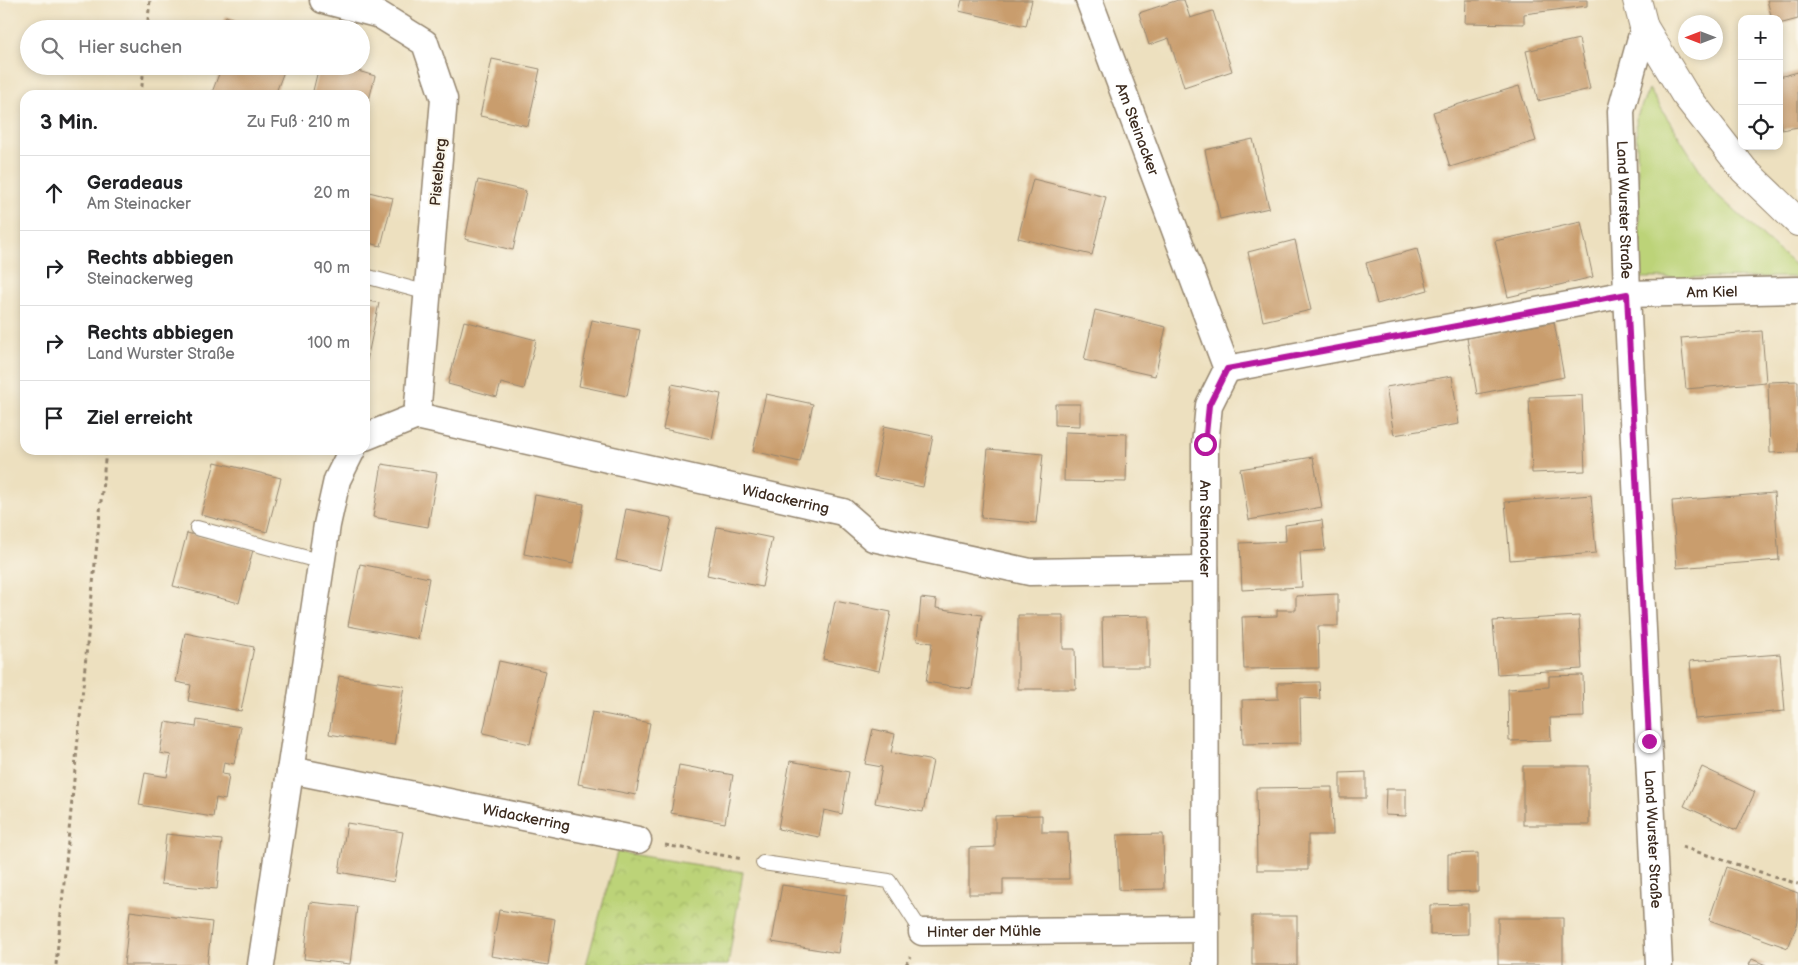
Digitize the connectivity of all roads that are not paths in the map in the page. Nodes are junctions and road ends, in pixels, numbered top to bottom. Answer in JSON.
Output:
{"nodes":[{"id":1,"x":323,"y":0,"type":"edge"},
{"id":2,"x":1089,"y":0,"type":"edge"},
{"id":3,"x":1637,"y":0,"type":"edge"},
{"id":4,"x":1644,"y":27,"type":"junction"},
{"id":5,"x":1798,"y":222,"type":"edge"},
{"id":6,"x":370,"y":278,"type":"edge"},
{"id":7,"x":370,"y":285,"type":"edge"},
{"id":8,"x":1798,"y":290,"type":"edge"},
{"id":9,"x":1627,"y":294,"type":"junction"},
{"id":10,"x":427,"y":296,"type":"junction"},
{"id":11,"x":1227,"y":369,"type":"junction"},
{"id":12,"x":417,"y":416,"type":"junction"},
{"id":13,"x":370,"y":435,"type":"edge"},
{"id":14,"x":350,"y":455,"type":"edge"},
{"id":15,"x":197,"y":528,"type":"dead end"},
{"id":16,"x":322,"y":562,"type":"junction"},
{"id":17,"x":1205,"y":569,"type":"junction"},
{"id":18,"x":290,"y":770,"type":"junction"},
{"id":19,"x":638,"y":840,"type":"road end"},
{"id":20,"x":763,"y":863,"type":"road end"},
{"id":21,"x":1205,"y":929,"type":"junction"},
{"id":22,"x":922,"y":932,"type":"joint"},
{"id":23,"x":261,"y":965,"type":"edge"},
{"id":24,"x":1206,"y":965,"type":"edge"},
{"id":25,"x":1659,"y":965,"type":"edge"}],
"edges":[{"from":1,"to":10,"type":"street","name":"Pistelberg"},
{"from":2,"to":11,"type":"street","name":"Am Steinacker"},
{"from":3,"to":4,"type":"main road"},
{"from":4,"to":5,"type":"main road"},
{"from":4,"to":9,"type":"street","name":"Land Wurster Straße"},
{"from":6,"to":10,"type":"lane"},
{"from":7,"to":10,"type":"lane"},
{"from":8,"to":9,"type":"street","name":"Am Kiel"},
{"from":9,"to":11,"type":"street","name":"Am Kiel"},
{"from":9,"to":25,"type":"street","name":"Land Wurster Straße"},
{"from":10,"to":12,"type":"street","name":"Pistelberg"},
{"from":11,"to":17,"type":"street","name":"Am Steinacker"},
{"from":12,"to":13,"type":"street"},
{"from":12,"to":17,"type":"street","name":"Widackerring"},
{"from":14,"to":16,"type":"street"},
{"from":15,"to":16,"type":"lane"},
{"from":16,"to":18,"type":"street"},
{"from":17,"to":21,"type":"street","name":"Am Steinacker"},
{"from":18,"to":19,"type":"street","name":"Widackerring"},
{"from":18,"to":23,"type":"street"},
{"from":20,"to":22,"type":"lane","name":"Hinter der Mühle"},
{"from":21,"to":22,"type":"street","name":"Hinter der Mühle"},
{"from":21,"to":24,"type":"street","name":"Am Steinacker"}]}
